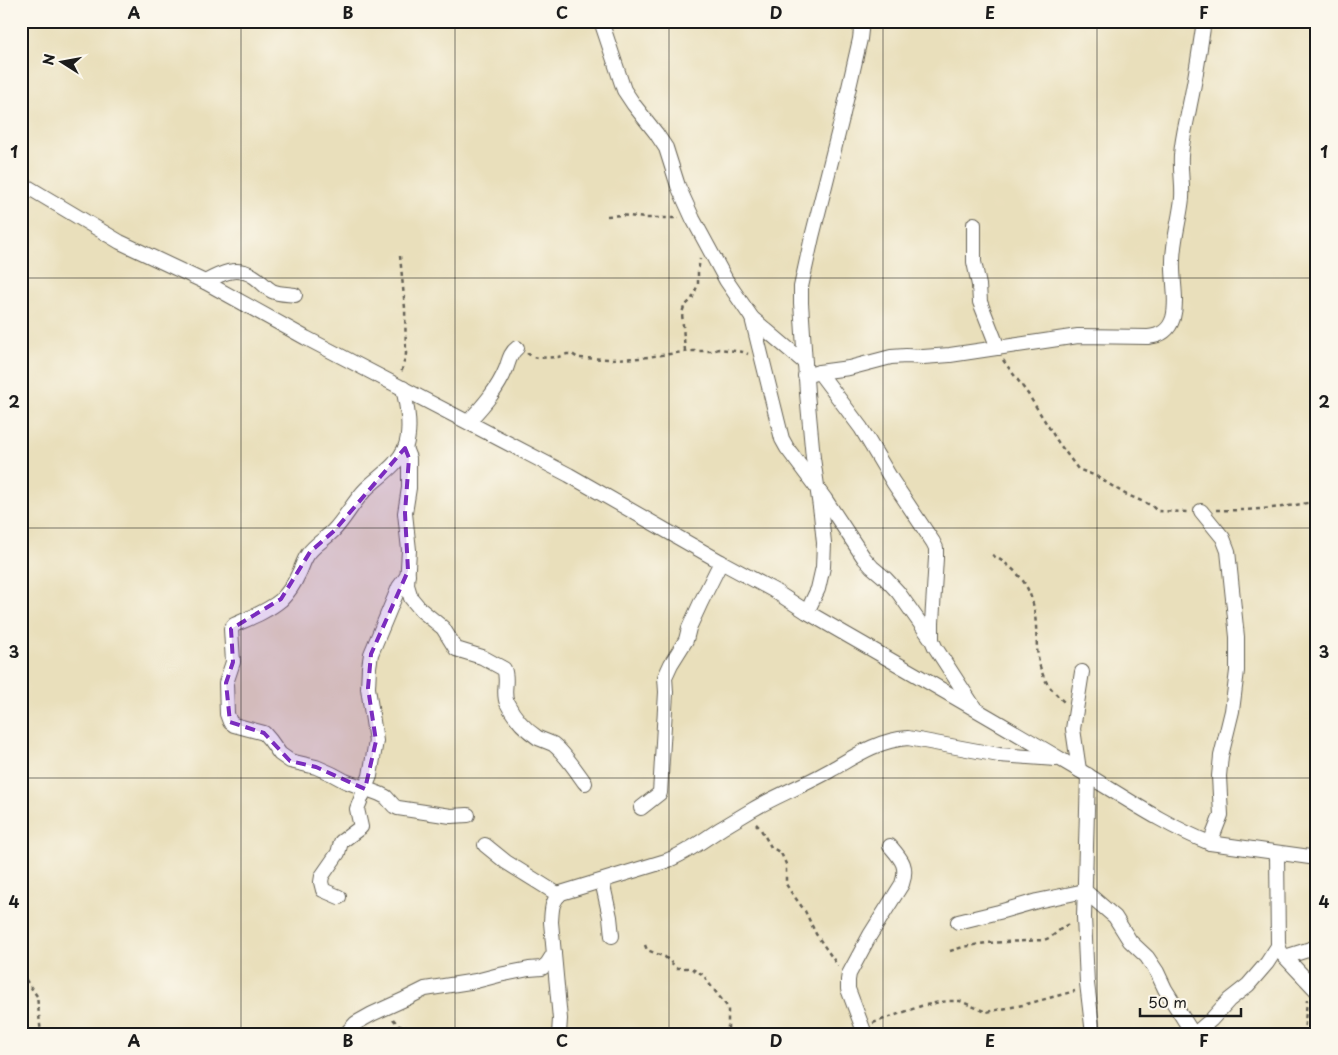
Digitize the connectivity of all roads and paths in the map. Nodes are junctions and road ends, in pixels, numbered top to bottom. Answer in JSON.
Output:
{"nodes":[{"id":1,"x":601,"y":21,"type":"edge"},
{"id":2,"x":862,"y":21,"type":"edge"},
{"id":3,"x":1204,"y":21,"type":"edge"},
{"id":4,"x":21,"y":183,"type":"edge"},
{"id":5,"x":607,"y":216,"type":"dead end"},
{"id":6,"x":693,"y":219,"type":"junction"},
{"id":7,"x":974,"y":224,"type":"dead end"},
{"id":8,"x":705,"y":241,"type":"junction"},
{"id":9,"x":400,"y":256,"type":"dead end"},
{"id":10,"x":206,"y":282,"type":"junction"},
{"id":11,"x":295,"y":295,"type":"dead end"},
{"id":12,"x":752,"y":318,"type":"junction"},
{"id":13,"x":517,"y":348,"type":"joint"},
{"id":14,"x":997,"y":348,"type":"junction"},
{"id":15,"x":685,"y":352,"type":"junction"},
{"id":16,"x":762,"y":356,"type":"junction"},
{"id":17,"x":810,"y":370,"type":"junction"},
{"id":18,"x":400,"y":387,"type":"junction"},
{"id":19,"x":468,"y":422,"type":"junction"},
{"id":20,"x":405,"y":448,"type":"junction"},
{"id":21,"x":817,"y":489,"type":"junction"},
{"id":22,"x":1317,"y":501,"type":"edge"},
{"id":23,"x":1201,"y":511,"type":"junction"},
{"id":24,"x":992,"y":555,"type":"dead end"},
{"id":25,"x":721,"y":562,"type":"junction"},
{"id":26,"x":408,"y":574,"type":"junction"},
{"id":27,"x":807,"y":612,"type":"junction"},
{"id":28,"x":932,"y":640,"type":"junction"},
{"id":29,"x":1082,"y":672,"type":"dead end"},
{"id":30,"x":976,"y":710,"type":"junction"},
{"id":31,"x":1075,"y":716,"type":"junction"},
{"id":32,"x":1062,"y":760,"type":"junction"},
{"id":33,"x":1084,"y":772,"type":"junction"},
{"id":34,"x":585,"y":783,"type":"dead end"},
{"id":35,"x":365,"y":789,"type":"junction"},
{"id":36,"x":641,"y":808,"type":"dead end"},
{"id":37,"x":468,"y":815,"type":"dead end"},
{"id":38,"x":740,"y":818,"type":"junction"},
{"id":39,"x":1210,"y":842,"type":"junction"},
{"id":40,"x":485,"y":845,"type":"dead end"},
{"id":41,"x":890,"y":846,"type":"dead end"},
{"id":42,"x":1277,"y":853,"type":"junction"},
{"id":43,"x":1317,"y":858,"type":"edge"},
{"id":44,"x":602,"y":881,"type":"junction"},
{"id":45,"x":1085,"y":892,"type":"junction"},
{"id":46,"x":559,"y":895,"type":"junction"},
{"id":47,"x":339,"y":897,"type":"dead end"},
{"id":48,"x":1084,"y":918,"type":"junction"},
{"id":49,"x":958,"y":922,"type":"dead end"},
{"id":50,"x":612,"y":936,"type":"dead end"},
{"id":51,"x":645,"y":945,"type":"dead end"},
{"id":52,"x":1317,"y":947,"type":"edge"},
{"id":53,"x":950,"y":951,"type":"dead end"},
{"id":54,"x":1282,"y":951,"type":"junction"},
{"id":55,"x":554,"y":953,"type":"junction"},
{"id":56,"x":21,"y":973,"type":"edge"},
{"id":57,"x":848,"y":980,"type":"junction"},
{"id":58,"x":1313,"y":987,"type":"edge"},
{"id":59,"x":1088,"y":989,"type":"junction"},
{"id":60,"x":386,"y":1007,"type":"junction"},
{"id":61,"x":864,"y":1030,"type":"edge"},
{"id":62,"x":41,"y":1034,"type":"edge"},
{"id":63,"x":346,"y":1034,"type":"edge"},
{"id":64,"x":421,"y":1034,"type":"edge"},
{"id":65,"x":559,"y":1034,"type":"edge"},
{"id":66,"x":728,"y":1034,"type":"edge"},
{"id":67,"x":1093,"y":1034,"type":"edge"},
{"id":68,"x":1194,"y":1034,"type":"edge"},
{"id":69,"x":1304,"y":1034,"type":"edge"}],
"edges":[{"from":1,"to":6,"type":"street"},
{"from":2,"to":17,"type":"street"},
{"from":3,"to":14,"type":"street"},
{"from":4,"to":10,"type":"street"},
{"from":5,"to":6,"type":"path"},
{"from":6,"to":8,"type":"street"},
{"from":7,"to":14,"type":"street"},
{"from":8,"to":12,"type":"street"},
{"from":8,"to":15,"type":"path"},
{"from":9,"to":18,"type":"path"},
{"from":10,"to":11,"type":"street"},
{"from":10,"to":18,"type":"street"},
{"from":12,"to":16,"type":"street"},
{"from":12,"to":17,"type":"street"},
{"from":13,"to":15,"type":"path"},
{"from":13,"to":19,"type":"street"},
{"from":14,"to":17,"type":"street"},
{"from":14,"to":23,"type":"path"},
{"from":15,"to":16,"type":"path"},
{"from":16,"to":21,"type":"street"},
{"from":17,"to":21,"type":"street"},
{"from":17,"to":28,"type":"street"},
{"from":18,"to":19,"type":"street"},
{"from":18,"to":20,"type":"street"},
{"from":19,"to":25,"type":"street"},
{"from":20,"to":26,"type":"street"},
{"from":20,"to":35,"type":"street"},
{"from":21,"to":27,"type":"street"},
{"from":21,"to":28,"type":"street"},
{"from":22,"to":23,"type":"path"},
{"from":23,"to":39,"type":"street"},
{"from":24,"to":31,"type":"path"},
{"from":25,"to":27,"type":"street"},
{"from":25,"to":36,"type":"street"},
{"from":26,"to":34,"type":"street"},
{"from":26,"to":35,"type":"street"},
{"from":27,"to":30,"type":"street"},
{"from":28,"to":30,"type":"street"},
{"from":29,"to":31,"type":"street"},
{"from":30,"to":32,"type":"street"},
{"from":31,"to":33,"type":"street"},
{"from":32,"to":33,"type":"street"},
{"from":32,"to":38,"type":"street"},
{"from":33,"to":39,"type":"street"},
{"from":33,"to":45,"type":"street"},
{"from":35,"to":37,"type":"street"},
{"from":35,"to":47,"type":"street"},
{"from":38,"to":44,"type":"street"},
{"from":38,"to":57,"type":"path"},
{"from":39,"to":42,"type":"street"},
{"from":40,"to":46,"type":"street"},
{"from":41,"to":57,"type":"street"},
{"from":42,"to":43,"type":"street"},
{"from":42,"to":54,"type":"street"},
{"from":44,"to":46,"type":"street"},
{"from":44,"to":50,"type":"street"},
{"from":45,"to":48,"type":"street"},
{"from":45,"to":49,"type":"street"},
{"from":45,"to":68,"type":"street"},
{"from":46,"to":55,"type":"street"},
{"from":48,"to":53,"type":"path"},
{"from":48,"to":59,"type":"street"},
{"from":51,"to":66,"type":"path"},
{"from":52,"to":54,"type":"street"},
{"from":54,"to":58,"type":"street"},
{"from":54,"to":68,"type":"street"},
{"from":55,"to":60,"type":"street"},
{"from":55,"to":65,"type":"street"},
{"from":56,"to":62,"type":"path"},
{"from":57,"to":61,"type":"street"},
{"from":58,"to":69,"type":"path"},
{"from":59,"to":61,"type":"path"},
{"from":59,"to":67,"type":"street"},
{"from":60,"to":63,"type":"street"},
{"from":60,"to":64,"type":"path"}]}
